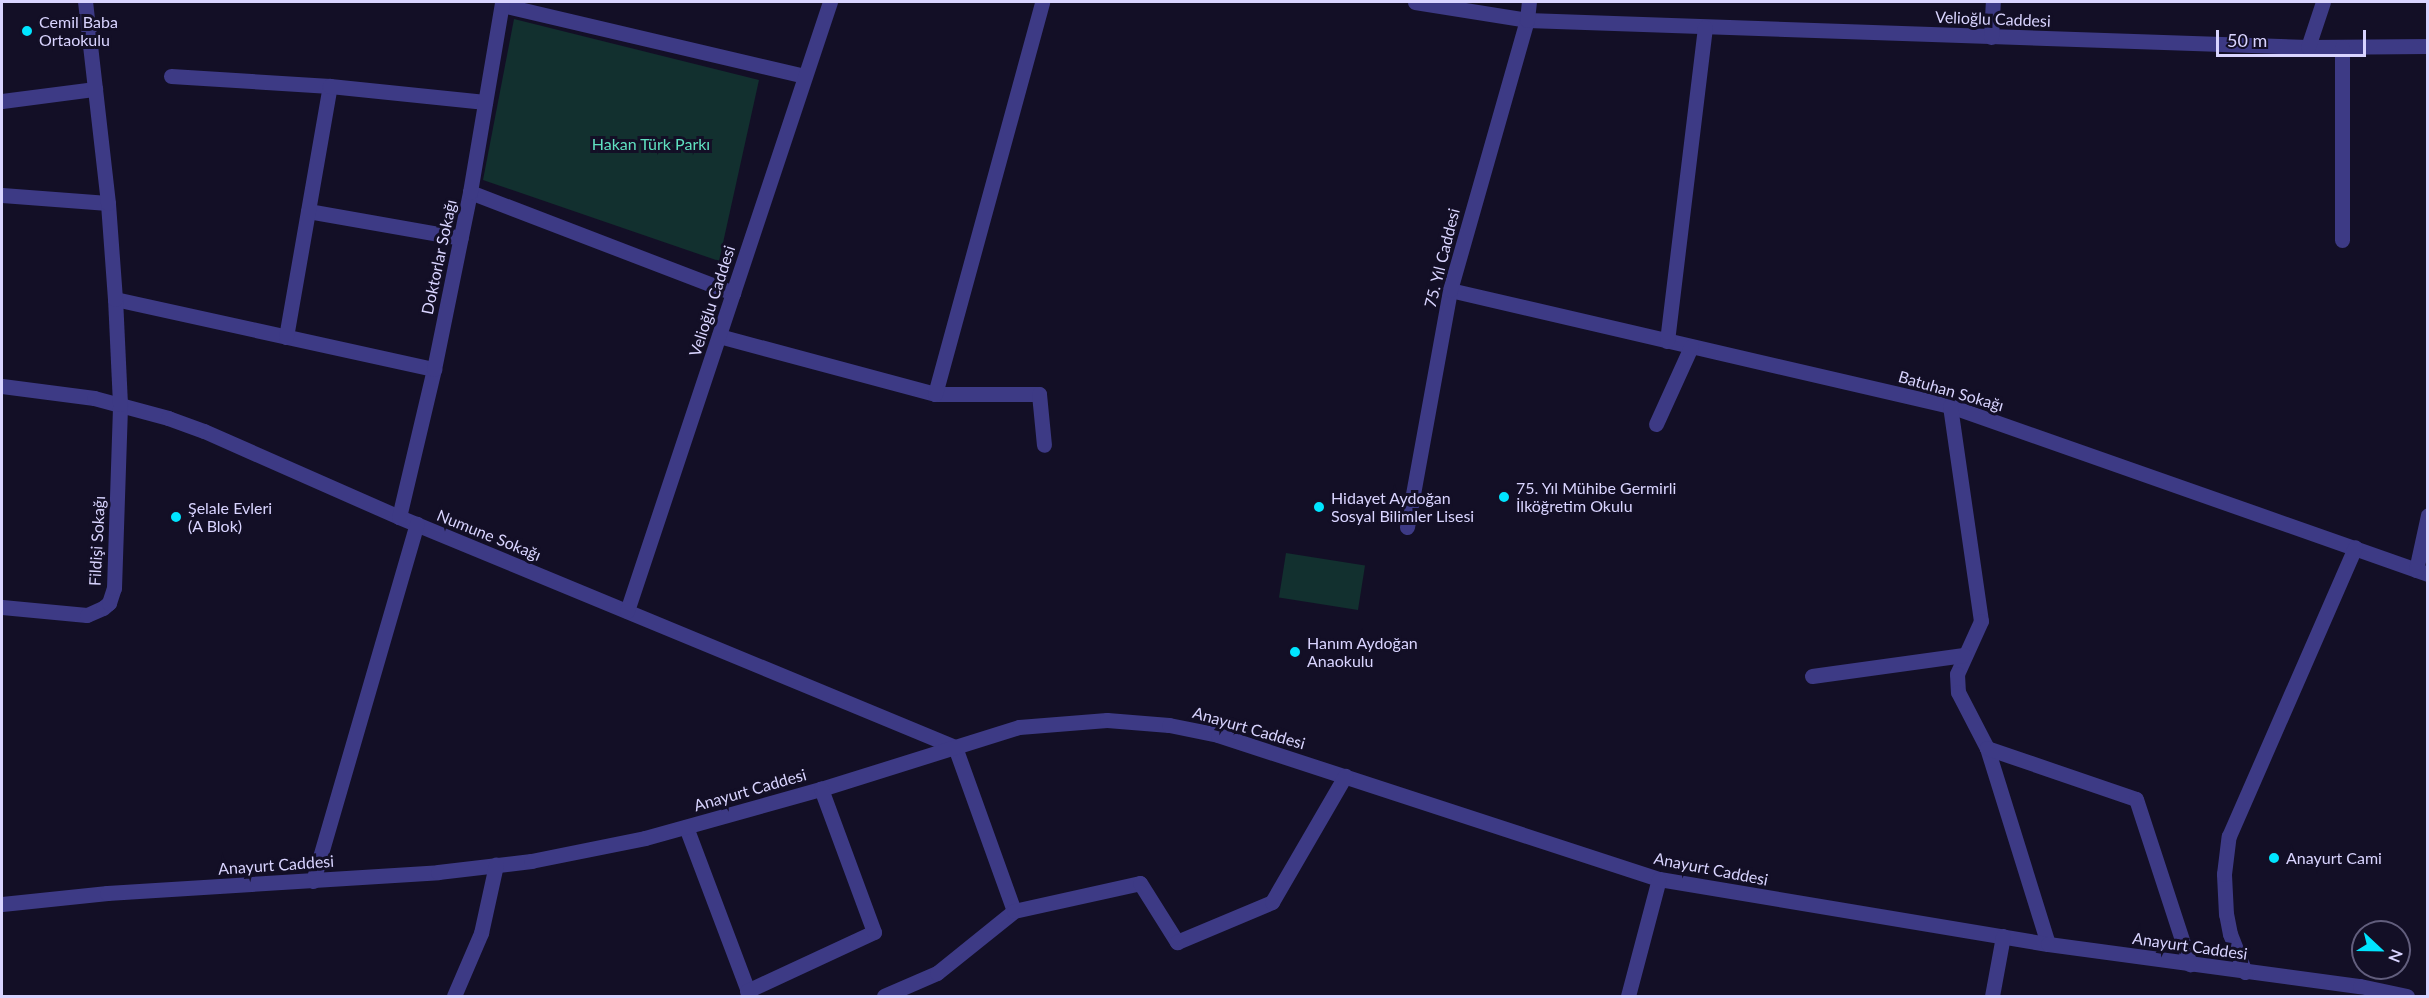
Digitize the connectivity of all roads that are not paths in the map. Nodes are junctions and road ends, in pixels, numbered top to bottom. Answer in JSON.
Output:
{"nodes":[{"id":1,"x":86,"y":2,"type":"edge"},
{"id":2,"x":830,"y":2,"type":"edge"},
{"id":3,"x":1042,"y":2,"type":"edge"},
{"id":4,"x":1415,"y":2,"type":"edge"},
{"id":5,"x":1529,"y":2,"type":"edge"},
{"id":6,"x":1993,"y":2,"type":"edge"},
{"id":7,"x":2323,"y":2,"type":"edge"},
{"id":8,"x":502,"y":3,"type":"edge"},
{"id":9,"x":1527,"y":21,"type":"junction"},
{"id":10,"x":1705,"y":27,"type":"junction"},
{"id":11,"x":1991,"y":37,"type":"junction"},
{"id":12,"x":2427,"y":46,"type":"edge"},
{"id":13,"x":2342,"y":47,"type":"junction"},
{"id":14,"x":2308,"y":48,"type":"junction"},
{"id":15,"x":171,"y":76,"type":"dead end"},
{"id":16,"x":805,"y":76,"type":"junction"},
{"id":17,"x":330,"y":86,"type":"junction"},
{"id":18,"x":95,"y":89,"type":"junction"},
{"id":19,"x":2,"y":101,"type":"edge"},
{"id":20,"x":485,"y":102,"type":"junction"},
{"id":21,"x":470,"y":192,"type":"junction"},
{"id":22,"x":2,"y":195,"type":"edge"},
{"id":23,"x":108,"y":203,"type":"junction"},
{"id":24,"x":308,"y":211,"type":"junction"},
{"id":25,"x":461,"y":238,"type":"junction"},
{"id":26,"x":2342,"y":240,"type":"dead end"},
{"id":27,"x":1450,"y":290,"type":"junction"},
{"id":28,"x":733,"y":293,"type":"junction"},
{"id":29,"x":115,"y":299,"type":"junction"},
{"id":30,"x":719,"y":336,"type":"junction"},
{"id":31,"x":286,"y":338,"type":"junction"},
{"id":32,"x":1666,"y":341,"type":"junction"},
{"id":33,"x":1691,"y":347,"type":"junction"},
{"id":34,"x":434,"y":369,"type":"junction"},
{"id":35,"x":2,"y":387,"type":"edge"},
{"id":36,"x":935,"y":394,"type":"junction"},
{"id":37,"x":120,"y":405,"type":"junction"},
{"id":38,"x":1950,"y":406,"type":"junction"},
{"id":39,"x":1656,"y":424,"type":"dead end"},
{"id":40,"x":1044,"y":445,"type":"dead end"},
{"id":41,"x":2427,"y":515,"type":"edge"},
{"id":42,"x":399,"y":517,"type":"junction"},
{"id":43,"x":417,"y":524,"type":"junction"},
{"id":44,"x":1407,"y":527,"type":"dead end"},
{"id":45,"x":2355,"y":547,"type":"junction"},
{"id":46,"x":2422,"y":572,"type":"edge"},
{"id":47,"x":2,"y":607,"type":"edge"},
{"id":48,"x":627,"y":611,"type":"junction"},
{"id":49,"x":1964,"y":655,"type":"junction"},
{"id":50,"x":1812,"y":676,"type":"dead end"},
{"id":51,"x":955,"y":747,"type":"junction"},
{"id":52,"x":1987,"y":748,"type":"junction"},
{"id":53,"x":1345,"y":776,"type":"junction"},
{"id":54,"x":821,"y":789,"type":"junction"},
{"id":55,"x":686,"y":827,"type":"junction"},
{"id":56,"x":496,"y":865,"type":"junction"},
{"id":57,"x":1659,"y":879,"type":"junction"},
{"id":58,"x":313,"y":881,"type":"junction"},
{"id":59,"x":2,"y":904,"type":"edge"},
{"id":60,"x":1014,"y":911,"type":"junction"},
{"id":61,"x":2003,"y":936,"type":"junction"},
{"id":62,"x":2048,"y":944,"type":"junction"},
{"id":63,"x":2190,"y":964,"type":"junction"},
{"id":64,"x":2245,"y":972,"type":"junction"},
{"id":65,"x":748,"y":994,"type":"edge"},
{"id":66,"x":454,"y":996,"type":"edge"},
{"id":67,"x":884,"y":996,"type":"edge"},
{"id":68,"x":1628,"y":996,"type":"edge"},
{"id":69,"x":1992,"y":996,"type":"edge"},
{"id":70,"x":2407,"y":996,"type":"edge"}],
"edges":[{"from":1,"to":18,"type":"street"},
{"from":2,"to":16,"type":"street","name":"Velioğlu Caddesi"},
{"from":3,"to":36,"type":"street"},
{"from":4,"to":9,"type":"street","name":"Velioğlu Caddesi"},
{"from":5,"to":9,"type":"street","name":"75. Yıl Caddesi"},
{"from":6,"to":11,"type":"street"},
{"from":7,"to":14,"type":"street"},
{"from":8,"to":16,"type":"street"},
{"from":8,"to":20,"type":"street","name":"Doktorlar Sokağı"},
{"from":9,"to":10,"type":"street","name":"Velioğlu Caddesi"},
{"from":9,"to":27,"type":"street","name":"75. Yıl Caddesi"},
{"from":10,"to":11,"type":"street","name":"Velioğlu Caddesi"},
{"from":10,"to":32,"type":"street"},
{"from":11,"to":14,"type":"street","name":"Velioğlu Caddesi"},
{"from":12,"to":13,"type":"street","name":"Velioğlu Caddesi"},
{"from":13,"to":14,"type":"street","name":"Velioğlu Caddesi"},
{"from":13,"to":26,"type":"street"},
{"from":15,"to":17,"type":"street"},
{"from":16,"to":28,"type":"street","name":"Velioğlu Caddesi"},
{"from":17,"to":20,"type":"street"},
{"from":17,"to":24,"type":"street"},
{"from":18,"to":19,"type":"street"},
{"from":18,"to":23,"type":"street"},
{"from":20,"to":21,"type":"street","name":"Doktorlar Sokağı"},
{"from":21,"to":25,"type":"street","name":"Doktorlar Sokağı"},
{"from":21,"to":28,"type":"street"},
{"from":22,"to":23,"type":"street"},
{"from":23,"to":29,"type":"street"},
{"from":24,"to":25,"type":"street"},
{"from":24,"to":31,"type":"street"},
{"from":25,"to":34,"type":"street","name":"Doktorlar Sokağı"},
{"from":27,"to":32,"type":"street","name":"Batuhan Sokağı"},
{"from":27,"to":44,"type":"street","name":"75. Yıl Caddesi"},
{"from":28,"to":30,"type":"street","name":"Velioğlu Caddesi"},
{"from":29,"to":31,"type":"street"},
{"from":29,"to":37,"type":"street"},
{"from":30,"to":36,"type":"street"},
{"from":30,"to":48,"type":"street","name":"Velioğlu Caddesi"},
{"from":31,"to":34,"type":"street"},
{"from":32,"to":33,"type":"street","name":"Batuhan Sokağı"},
{"from":33,"to":38,"type":"street","name":"Batuhan Sokağı"},
{"from":33,"to":39,"type":"street"},
{"from":34,"to":42,"type":"street","name":"Doktorlar Sokağı"},
{"from":35,"to":37,"type":"street","name":"Numune Sokağı"},
{"from":36,"to":40,"type":"street"},
{"from":37,"to":42,"type":"street","name":"Numune Sokağı"},
{"from":37,"to":47,"type":"street","name":"Fildişi Sokağı"},
{"from":38,"to":45,"type":"street","name":"Batuhan Sokağı"},
{"from":38,"to":49,"type":"street"},
{"from":41,"to":46,"type":"street"},
{"from":42,"to":43,"type":"street","name":"Numune Sokağı"},
{"from":43,"to":48,"type":"street","name":"Numune Sokağı"},
{"from":43,"to":58,"type":"street"},
{"from":45,"to":46,"type":"street","name":"Batuhan Sokağı"},
{"from":45,"to":64,"type":"street"},
{"from":48,"to":51,"type":"street","name":"Numune Sokağı"},
{"from":49,"to":50,"type":"street"},
{"from":49,"to":52,"type":"street"},
{"from":51,"to":53,"type":"street","name":"Anayurt Caddesi"},
{"from":51,"to":54,"type":"street","name":"Anayurt Caddesi"},
{"from":51,"to":60,"type":"street"},
{"from":52,"to":62,"type":"street"},
{"from":52,"to":63,"type":"street"},
{"from":53,"to":57,"type":"street","name":"Anayurt Caddesi"},
{"from":53,"to":60,"type":"street"},
{"from":54,"to":55,"type":"street","name":"Anayurt Caddesi"},
{"from":54,"to":65,"type":"street"},
{"from":55,"to":56,"type":"street","name":"Anayurt Caddesi"},
{"from":55,"to":65,"type":"street"},
{"from":56,"to":58,"type":"street","name":"Anayurt Caddesi"},
{"from":56,"to":66,"type":"street"},
{"from":57,"to":61,"type":"street","name":"Anayurt Caddesi"},
{"from":57,"to":68,"type":"street"},
{"from":58,"to":59,"type":"street","name":"Anayurt Caddesi"},
{"from":60,"to":67,"type":"street"},
{"from":61,"to":62,"type":"street","name":"Anayurt Caddesi"},
{"from":61,"to":69,"type":"street"},
{"from":62,"to":63,"type":"street","name":"Anayurt Caddesi"},
{"from":63,"to":64,"type":"street","name":"Anayurt Caddesi"},
{"from":64,"to":70,"type":"street","name":"Anayurt Caddesi"}]}
